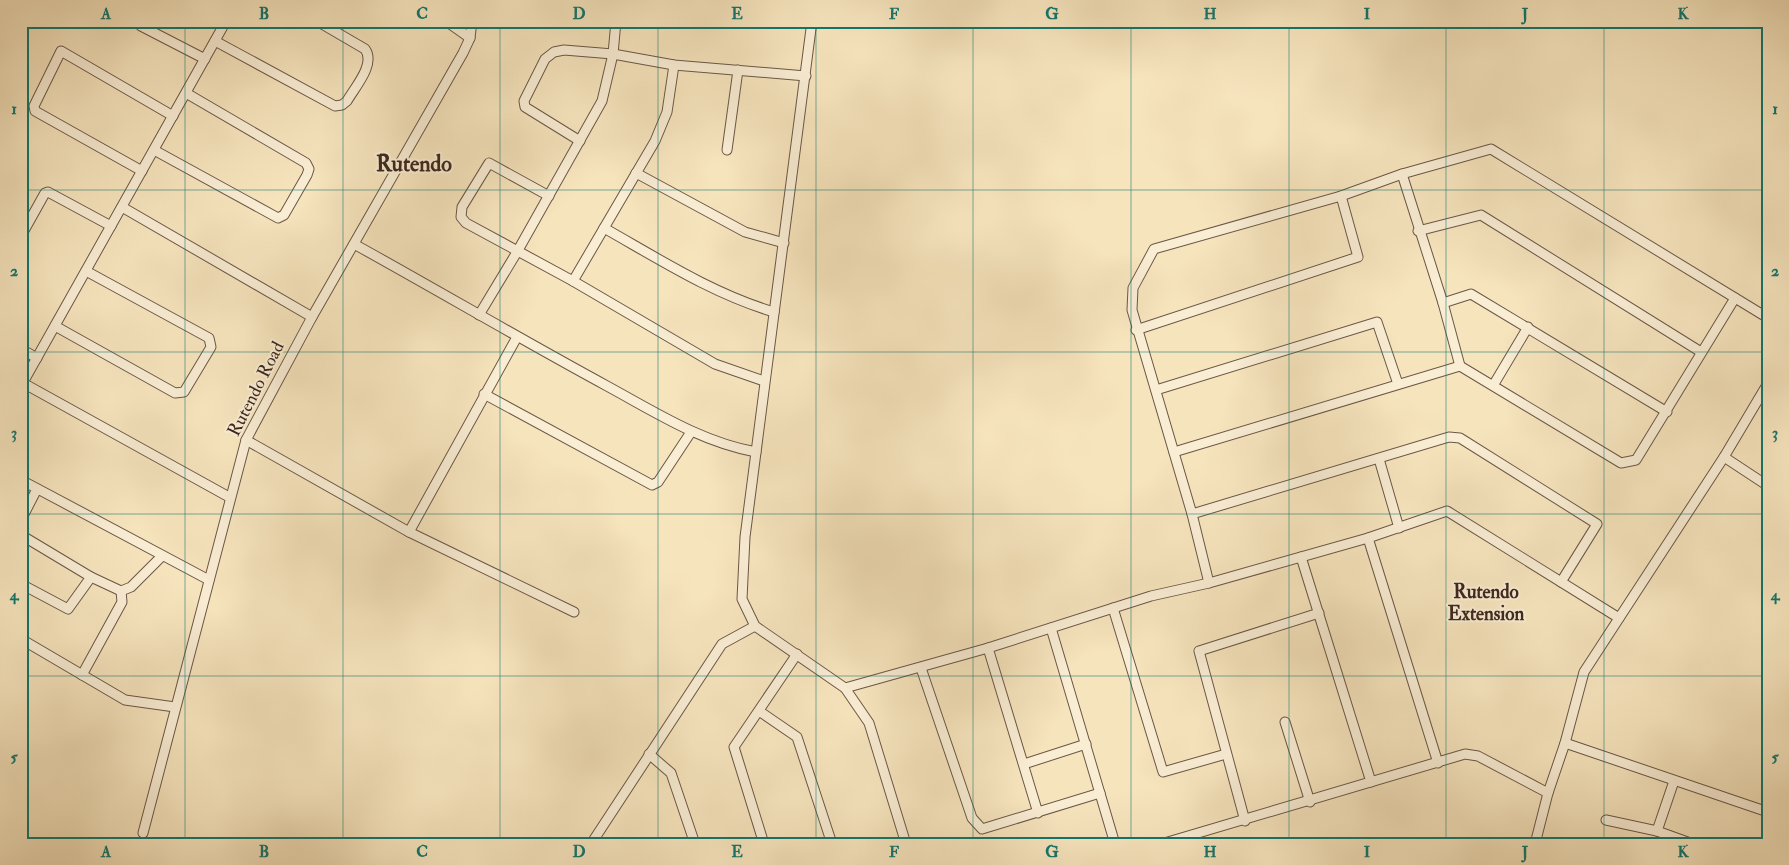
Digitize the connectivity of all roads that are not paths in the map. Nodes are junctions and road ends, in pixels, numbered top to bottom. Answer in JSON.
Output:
{"nodes":[{"id":1,"x":136,"y":21,"type":"edge"},
{"id":2,"x":226,"y":21,"type":"edge"},
{"id":3,"x":317,"y":21,"type":"edge"},
{"id":4,"x":446,"y":21,"type":"edge"},
{"id":5,"x":472,"y":21,"type":"edge"},
{"id":6,"x":616,"y":21,"type":"edge"},
{"id":7,"x":812,"y":21,"type":"edge"},
{"id":8,"x":470,"y":38,"type":"junction"},
{"id":9,"x":215,"y":41,"type":"junction"},
{"id":10,"x":613,"y":54,"type":"junction"},
{"id":11,"x":205,"y":59,"type":"junction"},
{"id":12,"x":674,"y":65,"type":"junction"},
{"id":13,"x":738,"y":70,"type":"junction"},
{"id":14,"x":806,"y":76,"type":"junction"},
{"id":15,"x":186,"y":93,"type":"junction"},
{"id":16,"x":173,"y":116,"type":"junction"},
{"id":17,"x":580,"y":141,"type":"junction"},
{"id":18,"x":154,"y":150,"type":"junction"},
{"id":19,"x":727,"y":150,"type":"dead end"},
{"id":20,"x":142,"y":171,"type":"junction"},
{"id":21,"x":636,"y":174,"type":"junction"},
{"id":22,"x":1402,"y":174,"type":"junction"},
{"id":23,"x":549,"y":196,"type":"junction"},
{"id":24,"x":1341,"y":196,"type":"junction"},
{"id":25,"x":122,"y":207,"type":"junction"},
{"id":26,"x":111,"y":226,"type":"junction"},
{"id":27,"x":604,"y":228,"type":"junction"},
{"id":28,"x":1418,"y":231,"type":"junction"},
{"id":29,"x":21,"y":236,"type":"edge"},
{"id":30,"x":784,"y":243,"type":"junction"},
{"id":31,"x":354,"y":244,"type":"junction"},
{"id":32,"x":516,"y":252,"type":"junction"},
{"id":33,"x":86,"y":271,"type":"junction"},
{"id":34,"x":572,"y":280,"type":"junction"},
{"id":35,"x":1735,"y":298,"type":"junction"},
{"id":36,"x":1443,"y":303,"type":"junction"},
{"id":37,"x":774,"y":312,"type":"junction"},
{"id":38,"x":479,"y":315,"type":"junction"},
{"id":39,"x":312,"y":317,"type":"junction"},
{"id":40,"x":1768,"y":318,"type":"edge"},
{"id":41,"x":55,"y":326,"type":"junction"},
{"id":42,"x":1528,"y":326,"type":"junction"},
{"id":43,"x":1136,"y":330,"type":"junction"},
{"id":44,"x":516,"y":337,"type":"junction"},
{"id":45,"x":21,"y":349,"type":"edge"},
{"id":46,"x":1701,"y":352,"type":"junction"},
{"id":47,"x":37,"y":358,"type":"junction"},
{"id":48,"x":1460,"y":366,"type":"junction"},
{"id":49,"x":764,"y":381,"type":"junction"},
{"id":50,"x":1768,"y":383,"type":"edge"},
{"id":51,"x":22,"y":384,"type":"edge"},
{"id":52,"x":1398,"y":384,"type":"junction"},
{"id":53,"x":1494,"y":384,"type":"junction"},
{"id":54,"x":1156,"y":390,"type":"junction"},
{"id":55,"x":484,"y":394,"type":"junction"},
{"id":56,"x":1667,"y":412,"type":"junction"},
{"id":57,"x":691,"y":432,"type":"junction"},
{"id":58,"x":246,"y":440,"type":"junction"},
{"id":59,"x":756,"y":452,"type":"junction"},
{"id":60,"x":1174,"y":452,"type":"junction"},
{"id":61,"x":1724,"y":457,"type":"junction"},
{"id":62,"x":1379,"y":459,"type":"junction"},
{"id":63,"x":21,"y":480,"type":"edge"},
{"id":64,"x":1768,"y":486,"type":"edge"},
{"id":65,"x":37,"y":489,"type":"junction"},
{"id":66,"x":229,"y":497,"type":"junction"},
{"id":67,"x":1192,"y":514,"type":"junction"},
{"id":68,"x":21,"y":520,"type":"edge"},
{"id":69,"x":1399,"y":528,"type":"junction"},
{"id":70,"x":409,"y":532,"type":"junction"},
{"id":71,"x":21,"y":535,"type":"edge"},
{"id":72,"x":1368,"y":538,"type":"junction"},
{"id":73,"x":162,"y":556,"type":"junction"},
{"id":74,"x":1301,"y":557,"type":"junction"},
{"id":75,"x":91,"y":577,"type":"junction"},
{"id":76,"x":209,"y":580,"type":"junction"},
{"id":77,"x":1561,"y":582,"type":"junction"},
{"id":78,"x":1209,"y":583,"type":"junction"},
{"id":79,"x":21,"y":584,"type":"edge"},
{"id":80,"x":121,"y":591,"type":"junction"},
{"id":81,"x":1113,"y":608,"type":"junction"},
{"id":82,"x":574,"y":612,"type":"dead end"},
{"id":83,"x":1319,"y":613,"type":"junction"},
{"id":84,"x":1620,"y":618,"type":"junction"},
{"id":85,"x":755,"y":626,"type":"junction"},
{"id":86,"x":1051,"y":628,"type":"junction"},
{"id":87,"x":21,"y":639,"type":"edge"},
{"id":88,"x":988,"y":648,"type":"junction"},
{"id":89,"x":797,"y":654,"type":"junction"},
{"id":90,"x":921,"y":668,"type":"junction"},
{"id":91,"x":82,"y":675,"type":"junction"},
{"id":92,"x":846,"y":688,"type":"junction"},
{"id":93,"x":175,"y":707,"type":"junction"},
{"id":94,"x":759,"y":711,"type":"junction"},
{"id":95,"x":1285,"y":722,"type":"dead end"},
{"id":96,"x":1565,"y":743,"type":"junction"},
{"id":97,"x":1086,"y":744,"type":"junction"},
{"id":98,"x":650,"y":754,"type":"junction"},
{"id":99,"x":1226,"y":754,"type":"junction"},
{"id":100,"x":1438,"y":763,"type":"junction"},
{"id":101,"x":1024,"y":764,"type":"junction"},
{"id":102,"x":1674,"y":781,"type":"junction"},
{"id":103,"x":1371,"y":782,"type":"junction"},
{"id":104,"x":1548,"y":792,"type":"junction"},
{"id":105,"x":1100,"y":793,"type":"junction"},
{"id":106,"x":1310,"y":802,"type":"junction"},
{"id":107,"x":1768,"y":812,"type":"edge"},
{"id":108,"x":1038,"y":813,"type":"junction"},
{"id":109,"x":1606,"y":820,"type":"dead end"},
{"id":110,"x":1245,"y":821,"type":"junction"},
{"id":111,"x":1657,"y":831,"type":"junction"},
{"id":112,"x":143,"y":833,"type":"dead end"},
{"id":113,"x":1184,"y":840,"type":"edge"},
{"id":114,"x":591,"y":844,"type":"edge"},
{"id":115,"x":695,"y":844,"type":"edge"},
{"id":116,"x":764,"y":844,"type":"edge"},
{"id":117,"x":832,"y":844,"type":"edge"},
{"id":118,"x":906,"y":844,"type":"edge"},
{"id":119,"x":1115,"y":844,"type":"edge"},
{"id":120,"x":1161,"y":844,"type":"edge"},
{"id":121,"x":1535,"y":844,"type":"edge"},
{"id":122,"x":1693,"y":844,"type":"edge"}],
"edges":[{"from":1,"to":11,"type":"street"},
{"from":2,"to":9,"type":"street"},
{"from":3,"to":9,"type":"street"},
{"from":4,"to":8,"type":"street"},
{"from":5,"to":8,"type":"street","name":"Rutendo Road"},
{"from":6,"to":10,"type":"street"},
{"from":7,"to":14,"type":"street"},
{"from":8,"to":31,"type":"street","name":"Rutendo Road"},
{"from":9,"to":11,"type":"street"},
{"from":10,"to":12,"type":"street"},
{"from":10,"to":17,"type":"street"},
{"from":10,"to":17,"type":"street"},
{"from":11,"to":15,"type":"street"},
{"from":12,"to":13,"type":"street"},
{"from":12,"to":21,"type":"street"},
{"from":13,"to":14,"type":"street"},
{"from":13,"to":19,"type":"street"},
{"from":14,"to":30,"type":"street"},
{"from":15,"to":16,"type":"street"},
{"from":15,"to":18,"type":"street"},
{"from":16,"to":18,"type":"street"},
{"from":16,"to":20,"type":"street"},
{"from":17,"to":23,"type":"street"},
{"from":18,"to":20,"type":"street"},
{"from":20,"to":25,"type":"street"},
{"from":21,"to":27,"type":"street"},
{"from":21,"to":30,"type":"street"},
{"from":22,"to":24,"type":"street"},
{"from":22,"to":28,"type":"street"},
{"from":22,"to":35,"type":"street"},
{"from":23,"to":32,"type":"street"},
{"from":23,"to":32,"type":"street"},
{"from":24,"to":43,"type":"street"},
{"from":24,"to":43,"type":"street"},
{"from":25,"to":26,"type":"street"},
{"from":25,"to":39,"type":"street"},
{"from":26,"to":29,"type":"street"},
{"from":26,"to":33,"type":"street"},
{"from":27,"to":34,"type":"street"},
{"from":27,"to":37,"type":"street"},
{"from":28,"to":36,"type":"street"},
{"from":28,"to":46,"type":"street"},
{"from":30,"to":37,"type":"street"},
{"from":31,"to":38,"type":"street"},
{"from":31,"to":39,"type":"street","name":"Rutendo Road"},
{"from":32,"to":34,"type":"street"},
{"from":32,"to":38,"type":"street"},
{"from":33,"to":41,"type":"street"},
{"from":33,"to":41,"type":"street"},
{"from":34,"to":49,"type":"street"},
{"from":35,"to":40,"type":"street"},
{"from":35,"to":46,"type":"street"},
{"from":36,"to":42,"type":"street"},
{"from":36,"to":48,"type":"street"},
{"from":37,"to":49,"type":"street"},
{"from":38,"to":44,"type":"street"},
{"from":39,"to":58,"type":"street","name":"Rutendo Road"},
{"from":41,"to":47,"type":"street"},
{"from":42,"to":53,"type":"street"},
{"from":42,"to":56,"type":"street"},
{"from":43,"to":54,"type":"street"},
{"from":44,"to":55,"type":"street"},
{"from":44,"to":57,"type":"street"},
{"from":45,"to":47,"type":"street"},
{"from":46,"to":56,"type":"street"},
{"from":47,"to":51,"type":"street"},
{"from":48,"to":52,"type":"street"},
{"from":48,"to":53,"type":"street"},
{"from":49,"to":59,"type":"street"},
{"from":50,"to":61,"type":"street"},
{"from":51,"to":66,"type":"street"},
{"from":52,"to":54,"type":"street"},
{"from":52,"to":60,"type":"street"},
{"from":53,"to":56,"type":"street"},
{"from":54,"to":60,"type":"street"},
{"from":55,"to":57,"type":"street"},
{"from":55,"to":70,"type":"street"},
{"from":57,"to":59,"type":"street"},
{"from":58,"to":66,"type":"street","name":"Rutendo Road"},
{"from":58,"to":70,"type":"street"},
{"from":59,"to":85,"type":"street"},
{"from":60,"to":67,"type":"street"},
{"from":61,"to":64,"type":"street"},
{"from":61,"to":84,"type":"street"},
{"from":62,"to":67,"type":"street"},
{"from":62,"to":69,"type":"street"},
{"from":62,"to":77,"type":"street"},
{"from":63,"to":65,"type":"street"},
{"from":65,"to":68,"type":"street"},
{"from":65,"to":73,"type":"street"},
{"from":66,"to":76,"type":"street","name":"Rutendo Road"},
{"from":67,"to":78,"type":"street"},
{"from":69,"to":72,"type":"street"},
{"from":69,"to":77,"type":"street"},
{"from":70,"to":82,"type":"street"},
{"from":71,"to":75,"type":"street"},
{"from":72,"to":74,"type":"street"},
{"from":72,"to":100,"type":"street"},
{"from":73,"to":76,"type":"street"},
{"from":73,"to":80,"type":"street"},
{"from":74,"to":78,"type":"street"},
{"from":74,"to":83,"type":"street"},
{"from":75,"to":79,"type":"street"},
{"from":75,"to":80,"type":"street"},
{"from":76,"to":93,"type":"street","name":"Rutendo Road"},
{"from":77,"to":84,"type":"street"},
{"from":78,"to":81,"type":"street"},
{"from":80,"to":91,"type":"street"},
{"from":81,"to":86,"type":"street"},
{"from":81,"to":99,"type":"street"},
{"from":83,"to":99,"type":"street"},
{"from":83,"to":103,"type":"street"},
{"from":84,"to":96,"type":"street"},
{"from":85,"to":89,"type":"street"},
{"from":85,"to":98,"type":"street"},
{"from":86,"to":88,"type":"street"},
{"from":86,"to":97,"type":"street"},
{"from":87,"to":91,"type":"street"},
{"from":88,"to":90,"type":"street"},
{"from":88,"to":101,"type":"street"},
{"from":89,"to":92,"type":"street"},
{"from":89,"to":94,"type":"street"},
{"from":90,"to":92,"type":"street"},
{"from":90,"to":108,"type":"street"},
{"from":91,"to":93,"type":"street"},
{"from":92,"to":118,"type":"street"},
{"from":93,"to":112,"type":"street","name":"Rutendo Road"},
{"from":94,"to":116,"type":"street"},
{"from":94,"to":117,"type":"street"},
{"from":95,"to":106,"type":"street"},
{"from":96,"to":102,"type":"street"},
{"from":96,"to":104,"type":"street"},
{"from":97,"to":101,"type":"street"},
{"from":97,"to":105,"type":"street"},
{"from":98,"to":114,"type":"street"},
{"from":98,"to":115,"type":"street"},
{"from":99,"to":110,"type":"street"},
{"from":100,"to":103,"type":"street"},
{"from":100,"to":104,"type":"street"},
{"from":101,"to":108,"type":"street"},
{"from":102,"to":107,"type":"street"},
{"from":102,"to":111,"type":"street"},
{"from":103,"to":106,"type":"street"},
{"from":104,"to":121,"type":"street"},
{"from":105,"to":108,"type":"street"},
{"from":105,"to":119,"type":"street"},
{"from":106,"to":110,"type":"street"},
{"from":109,"to":111,"type":"street"},
{"from":110,"to":113,"type":"street"},
{"from":111,"to":122,"type":"street"},
{"from":113,"to":120,"type":"street"}]}
